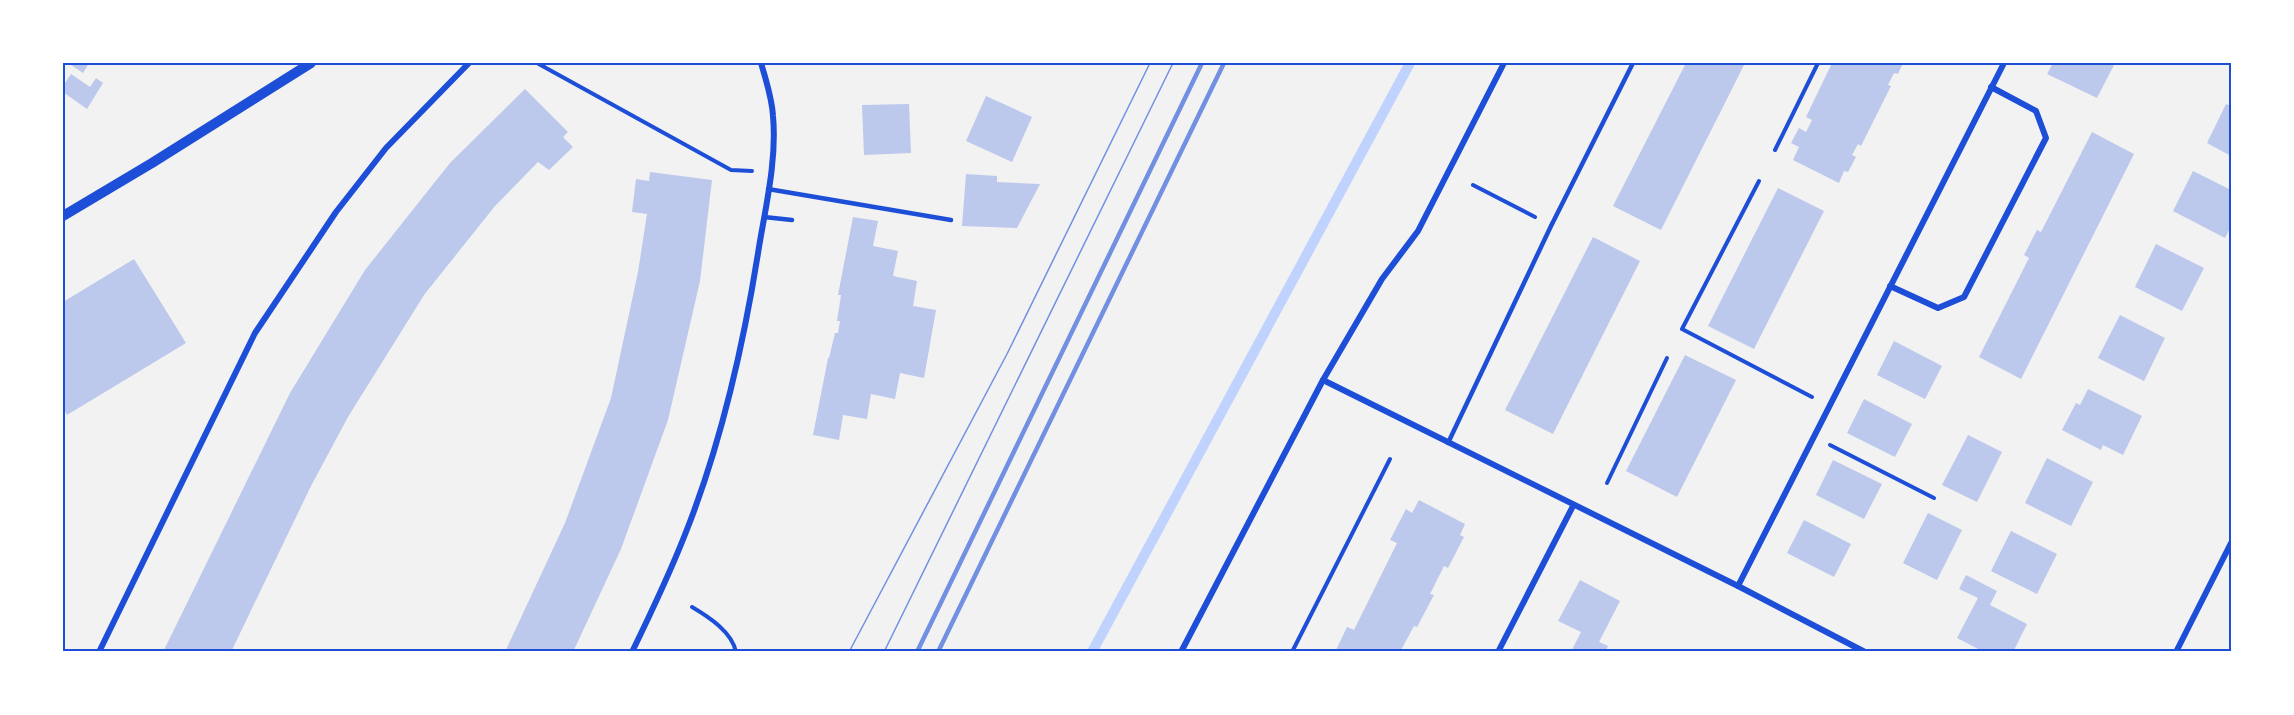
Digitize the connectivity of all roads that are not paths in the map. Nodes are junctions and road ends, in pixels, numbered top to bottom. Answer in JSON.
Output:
{"nodes":[{"id":1,"x":311,"y":63,"type":"edge"},
{"id":2,"x":469,"y":63,"type":"edge"},
{"id":3,"x":761,"y":63,"type":"edge"},
{"id":4,"x":1504,"y":63,"type":"edge"},
{"id":5,"x":1633,"y":63,"type":"edge"},
{"id":6,"x":2004,"y":63,"type":"edge"},
{"id":7,"x":1992,"y":87,"type":"junction"},
{"id":8,"x":768,"y":189,"type":"junction"},
{"id":9,"x":63,"y":216,"type":"edge"},
{"id":10,"x":764,"y":217,"type":"junction"},
{"id":11,"x":792,"y":220,"type":"dead end"},
{"id":12,"x":951,"y":220,"type":"dead end"},
{"id":13,"x":1890,"y":286,"type":"junction"},
{"id":14,"x":1323,"y":380,"type":"junction"},
{"id":15,"x":1448,"y":443,"type":"junction"},
{"id":16,"x":1574,"y":506,"type":"junction"},
{"id":17,"x":2231,"y":543,"type":"edge"},
{"id":18,"x":1738,"y":586,"type":"junction"},
{"id":19,"x":99,"y":652,"type":"edge"},
{"id":20,"x":632,"y":652,"type":"edge"},
{"id":21,"x":1181,"y":652,"type":"edge"},
{"id":22,"x":1498,"y":652,"type":"edge"},
{"id":23,"x":1865,"y":652,"type":"edge"},
{"id":24,"x":2176,"y":652,"type":"edge"}],
"edges":[{"from":1,"to":9,"type":"street"},
{"from":2,"to":19,"type":"street"},
{"from":3,"to":8,"type":"street"},
{"from":4,"to":14,"type":"street"},
{"from":5,"to":15,"type":"lane"},
{"from":6,"to":7,"type":"street"},
{"from":7,"to":13,"type":"street"},
{"from":7,"to":13,"type":"street"},
{"from":8,"to":10,"type":"street"},
{"from":8,"to":12,"type":"lane"},
{"from":10,"to":11,"type":"lane"},
{"from":10,"to":20,"type":"street"},
{"from":13,"to":18,"type":"street"},
{"from":14,"to":15,"type":"street"},
{"from":14,"to":21,"type":"street"},
{"from":15,"to":16,"type":"street"},
{"from":16,"to":18,"type":"street"},
{"from":16,"to":22,"type":"street"},
{"from":17,"to":24,"type":"street"},
{"from":18,"to":23,"type":"street"}]}
